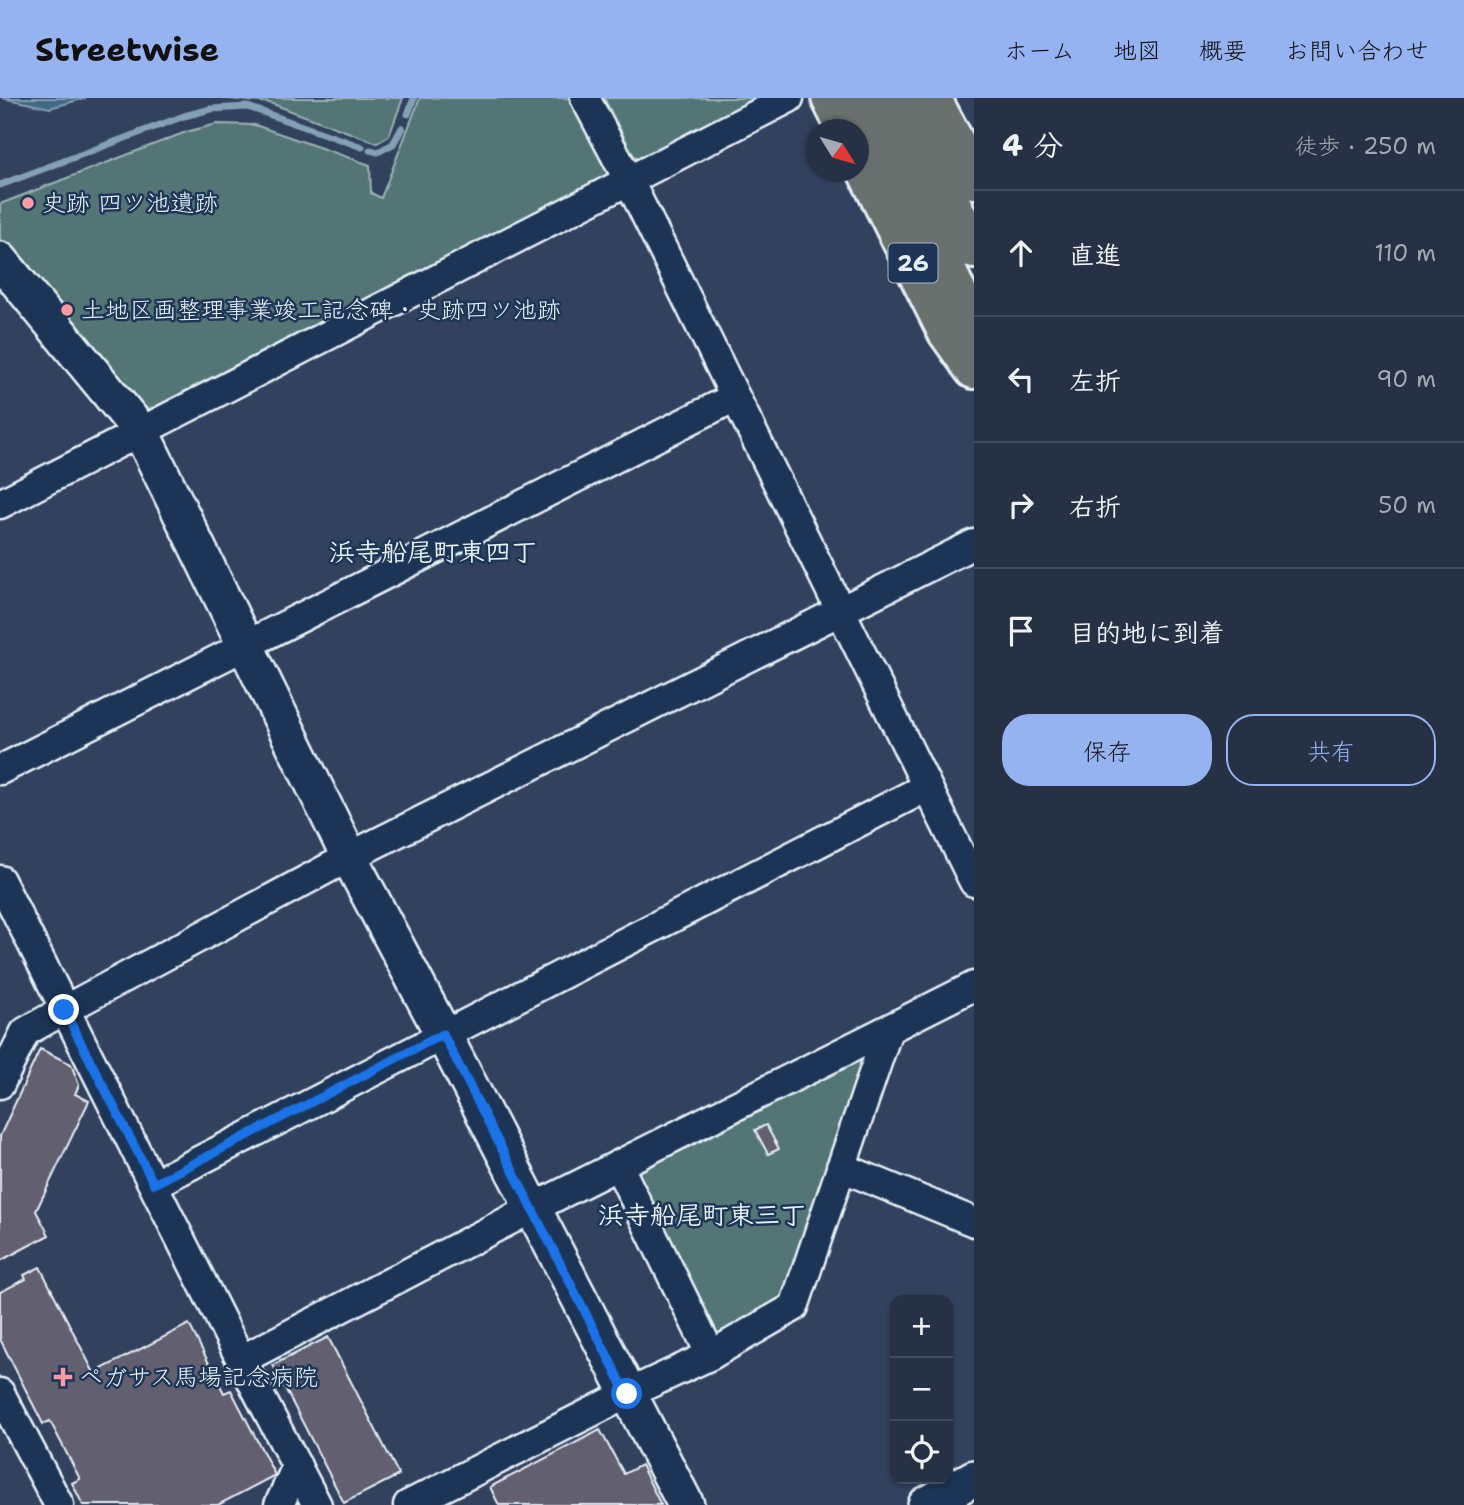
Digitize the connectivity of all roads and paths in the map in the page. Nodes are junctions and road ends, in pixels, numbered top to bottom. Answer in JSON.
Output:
{"nodes":[{"id":1,"x":585,"y":98,"type":"edge"},
{"id":2,"x":789,"y":98,"type":"edge"},
{"id":3,"x":831,"y":98,"type":"edge"},
{"id":4,"x":861,"y":98,"type":"edge"},
{"id":5,"x":897,"y":98,"type":"edge"},
{"id":6,"x":931,"y":98,"type":"edge"},
{"id":7,"x":842,"y":119,"type":"edge"},
{"id":8,"x":869,"y":173,"type":"edge"},
{"id":9,"x":974,"y":179,"type":"edge"},
{"id":10,"x":629,"y":181,"type":"junction"},
{"id":11,"x":974,"y":249,"type":"edge"},
{"id":12,"x":5,"y":275,"type":"edge"},
{"id":13,"x":974,"y":327,"type":"edge"},
{"id":14,"x":974,"y":369,"type":"edge"},
{"id":15,"x":735,"y":397,"type":"junction"},
{"id":16,"x":141,"y":432,"type":"junction"},
{"id":17,"x":0,"y":504,"type":"edge"},
{"id":18,"x":974,"y":544,"type":"edge"},
{"id":19,"x":840,"y":611,"type":"junction"},
{"id":20,"x":246,"y":645,"type":"junction"},
{"id":21,"x":0,"y":770,"type":"edge"},
{"id":22,"x":927,"y":787,"type":"junction"},
{"id":23,"x":349,"y":857,"type":"junction"},
{"id":24,"x":0,"y":880,"type":"edge"},
{"id":25,"x":974,"y":882,"type":"edge"},
{"id":26,"x":974,"y":986,"type":"edge"},
{"id":27,"x":64,"y":1010,"type":"junction"},
{"id":28,"x":888,"y":1030,"type":"junction"},
{"id":29,"x":443,"y":1034,"type":"junction"},
{"id":30,"x":0,"y":1084,"type":"edge"},
{"id":31,"x":618,"y":1165,"type":"junction"},
{"id":32,"x":841,"y":1167,"type":"junction"},
{"id":33,"x":154,"y":1184,"type":"junction"},
{"id":34,"x":531,"y":1209,"type":"junction"},
{"id":35,"x":974,"y":1222,"type":"edge"},
{"id":36,"x":710,"y":1355,"type":"junction"},
{"id":37,"x":241,"y":1360,"type":"junction"},
{"id":38,"x":0,"y":1392,"type":"edge"},
{"id":39,"x":627,"y":1394,"type":"junction"},
{"id":40,"x":297,"y":1466,"type":"junction"},
{"id":41,"x":974,"y":1478,"type":"edge"},
{"id":42,"x":59,"y":1505,"type":"edge"},
{"id":43,"x":279,"y":1505,"type":"edge"},
{"id":44,"x":317,"y":1505,"type":"edge"},
{"id":45,"x":408,"y":1505,"type":"edge"},
{"id":46,"x":686,"y":1505,"type":"edge"},
{"id":47,"x":926,"y":1505,"type":"edge"}],
"edges":[{"from":1,"to":10,"type":"street"},
{"from":2,"to":10,"type":"street"},
{"from":3,"to":7,"type":"highway"},
{"from":4,"to":13,"type":"highway","number":"26"},
{"from":5,"to":11,"type":"highway","number":"26"},
{"from":6,"to":9,"type":"highway"},
{"from":8,"to":14,"type":"highway","number":"26"},
{"from":10,"to":15,"type":"street"},
{"from":10,"to":16,"type":"street"},
{"from":12,"to":16,"type":"street"},
{"from":15,"to":19,"type":"street"},
{"from":15,"to":20,"type":"street"},
{"from":16,"to":17,"type":"street"},
{"from":16,"to":20,"type":"street"},
{"from":18,"to":19,"type":"street"},
{"from":19,"to":22,"type":"street"},
{"from":19,"to":23,"type":"street"},
{"from":20,"to":21,"type":"street"},
{"from":20,"to":23,"type":"street"},
{"from":22,"to":25,"type":"street"},
{"from":22,"to":29,"type":"street"},
{"from":23,"to":27,"type":"street"},
{"from":23,"to":29,"type":"street"},
{"from":24,"to":27,"type":"street"},
{"from":26,"to":28,"type":"street"},
{"from":27,"to":30,"type":"street"},
{"from":27,"to":33,"type":"street"},
{"from":28,"to":31,"type":"street"},
{"from":28,"to":32,"type":"street"},
{"from":29,"to":33,"type":"street"},
{"from":29,"to":34,"type":"street"},
{"from":31,"to":34,"type":"street"},
{"from":31,"to":36,"type":"street"},
{"from":32,"to":35,"type":"street"},
{"from":32,"to":36,"type":"street"},
{"from":33,"to":37,"type":"street"},
{"from":34,"to":37,"type":"street"},
{"from":34,"to":39,"type":"street"},
{"from":36,"to":39,"type":"street"},
{"from":37,"to":40,"type":"street"},
{"from":38,"to":42,"type":"street"},
{"from":39,"to":45,"type":"street"},
{"from":39,"to":46,"type":"street"},
{"from":40,"to":43,"type":"street"},
{"from":40,"to":44,"type":"street"},
{"from":41,"to":47,"type":"street"}]}
